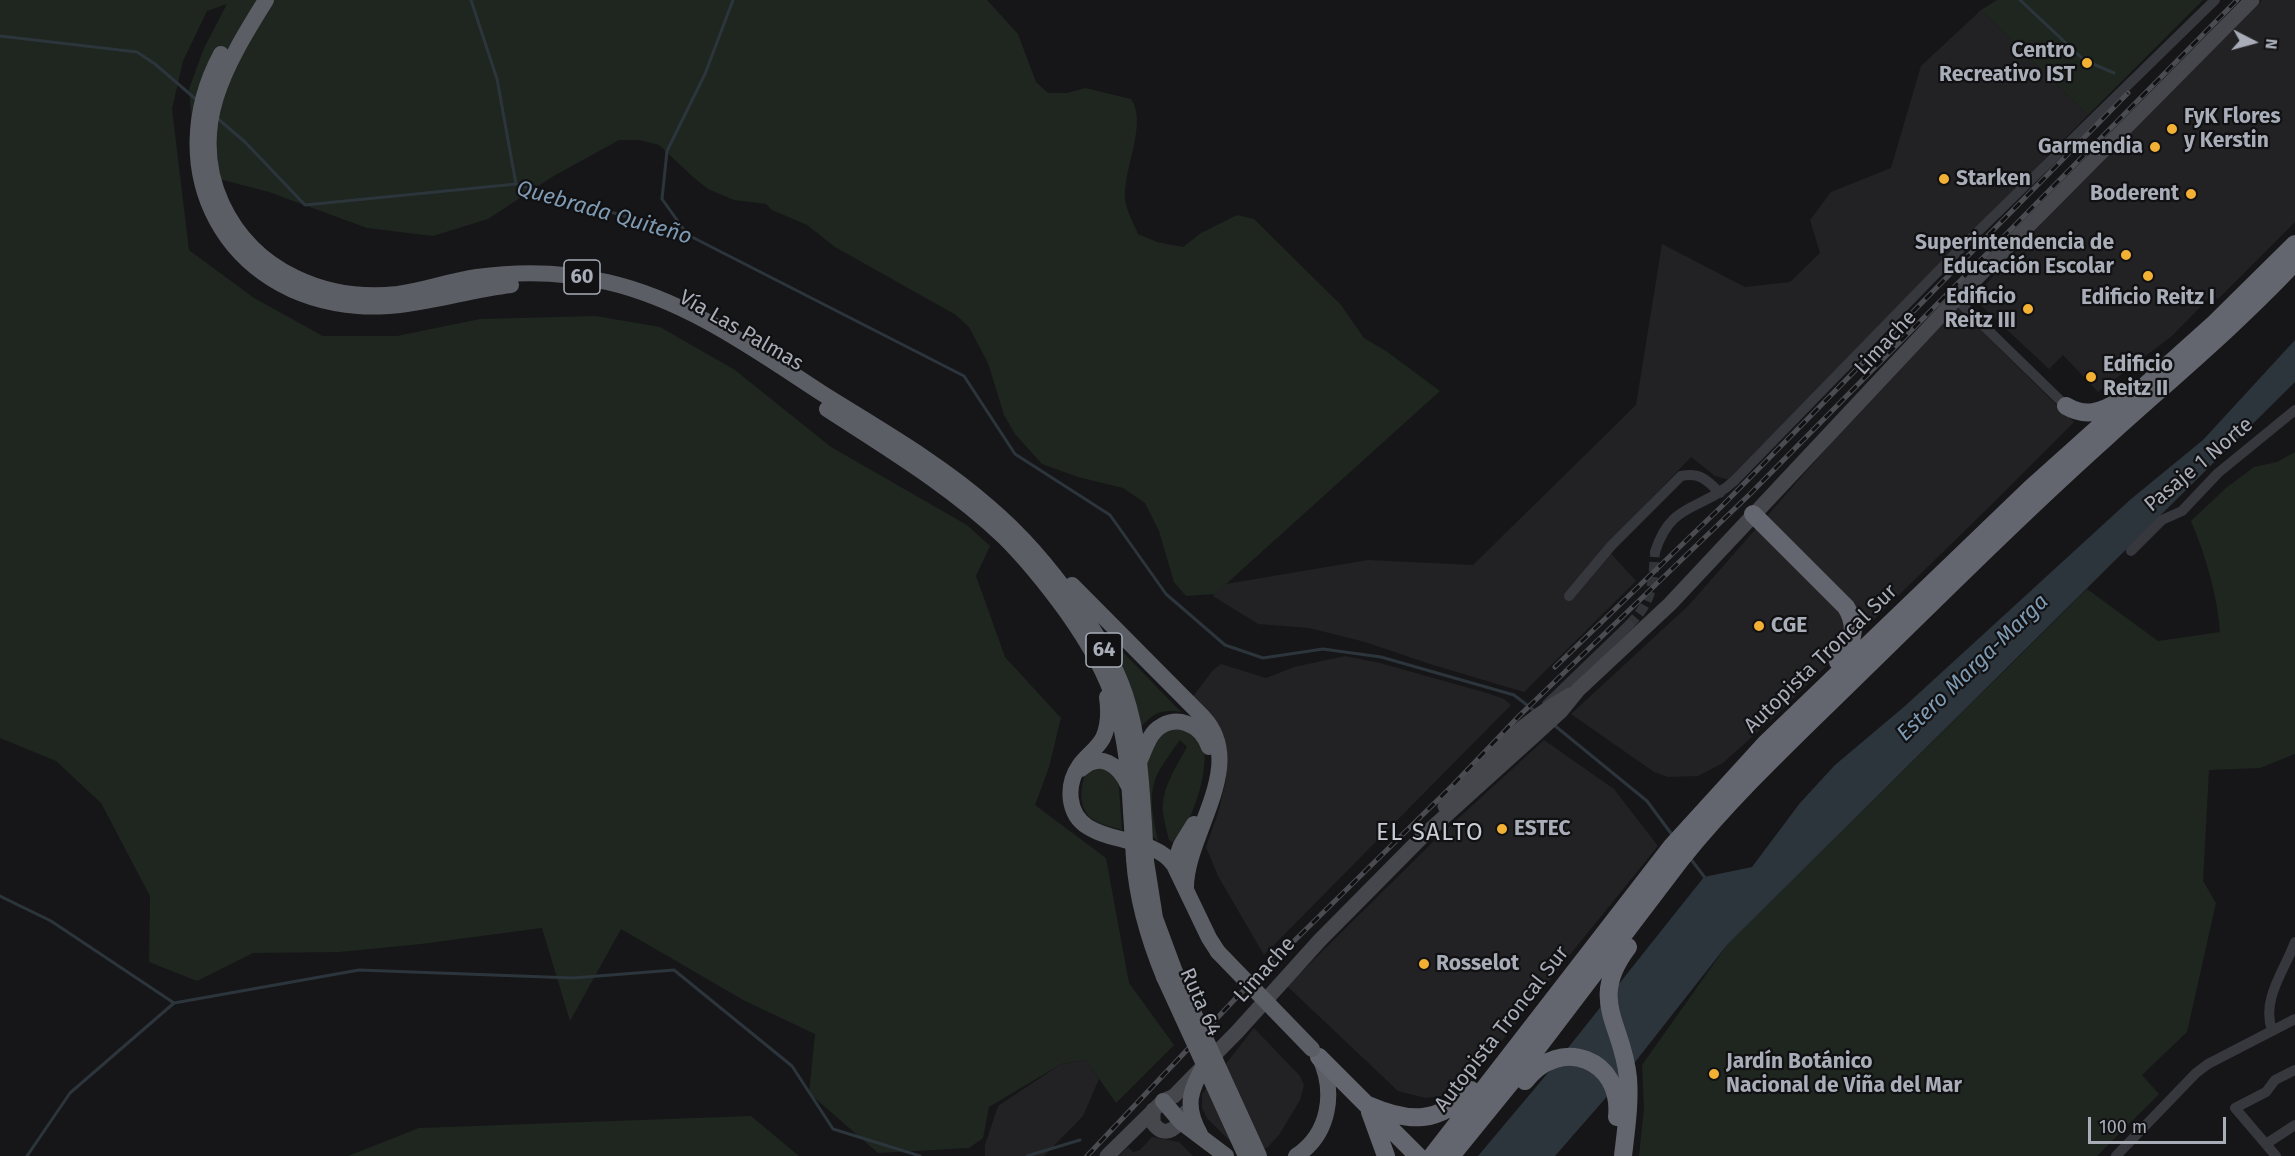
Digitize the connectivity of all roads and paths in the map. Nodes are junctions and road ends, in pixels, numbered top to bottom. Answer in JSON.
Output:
{"nodes":[{"id":1,"x":256,"y":0,"type":"edge"},
{"id":2,"x":266,"y":0,"type":"edge"},
{"id":3,"x":2215,"y":0,"type":"edge"},
{"id":4,"x":2252,"y":0,"type":"edge"},
{"id":5,"x":203,"y":130,"type":"junction"},
{"id":6,"x":2295,"y":244,"type":"edge"},
{"id":7,"x":2295,"y":262,"type":"edge"},
{"id":8,"x":1956,"y":299,"type":"junction"},
{"id":9,"x":2151,"y":381,"type":"junction"},
{"id":10,"x":2066,"y":406,"type":"joint"},
{"id":11,"x":2295,"y":410,"type":"edge"},
{"id":12,"x":1720,"y":493,"type":"junction"},
{"id":13,"x":1753,"y":514,"type":"junction"},
{"id":14,"x":1655,"y":552,"type":"tunnel mouth"},
{"id":15,"x":2131,"y":552,"type":"dead end"},
{"id":16,"x":1036,"y":553,"type":"junction"},
{"id":17,"x":1569,"y":596,"type":"dead end"},
{"id":18,"x":1629,"y":625,"type":"tunnel mouth"},
{"id":19,"x":1100,"y":667,"type":"junction"},
{"id":20,"x":1822,"y":688,"type":"junction"},
{"id":21,"x":1549,"y":709,"type":"junction"},
{"id":22,"x":1139,"y":762,"type":"junction"},
{"id":23,"x":1074,"y":776,"type":"junction"},
{"id":24,"x":1130,"y":790,"type":"junction"},
{"id":25,"x":1707,"y":824,"type":"junction"},
{"id":26,"x":1681,"y":857,"type":"junction"},
{"id":27,"x":1140,"y":860,"type":"junction"},
{"id":28,"x":1168,"y":860,"type":"junction"},
{"id":29,"x":1186,"y":890,"type":"junction"},
{"id":30,"x":1320,"y":940,"type":"junction"},
{"id":31,"x":2295,"y":942,"type":"edge"},
{"id":32,"x":1169,"y":974,"type":"junction"},
{"id":33,"x":2295,"y":1019,"type":"edge"},
{"id":34,"x":2272,"y":1030,"type":"junction"},
{"id":35,"x":1316,"y":1053,"type":"junction"},
{"id":36,"x":1205,"y":1064,"type":"junction"},
{"id":37,"x":2295,"y":1070,"type":"edge"},
{"id":38,"x":1190,"y":1102,"type":"junction"},
{"id":39,"x":1158,"y":1105,"type":"junction"},
{"id":40,"x":1368,"y":1105,"type":"junction"},
{"id":41,"x":1181,"y":1122,"type":"junction"},
{"id":42,"x":2295,"y":1125,"type":"edge"},
{"id":43,"x":1204,"y":1140,"type":"junction"},
{"id":44,"x":2266,"y":1144,"type":"junction"},
{"id":45,"x":1107,"y":1156,"type":"edge"},
{"id":46,"x":1226,"y":1156,"type":"edge"},
{"id":47,"x":1246,"y":1156,"type":"edge"},
{"id":48,"x":1259,"y":1156,"type":"edge"},
{"id":49,"x":1296,"y":1156,"type":"edge"},
{"id":50,"x":1386,"y":1156,"type":"edge"},
{"id":51,"x":1418,"y":1156,"type":"edge"},
{"id":52,"x":1432,"y":1156,"type":"edge"},
{"id":53,"x":1451,"y":1156,"type":"edge"},
{"id":54,"x":1462,"y":1156,"type":"edge"},
{"id":55,"x":1611,"y":1156,"type":"edge"},
{"id":56,"x":1623,"y":1156,"type":"edge"},
{"id":57,"x":2116,"y":1156,"type":"edge"},
{"id":58,"x":2276,"y":1156,"type":"edge"}],
"edges":[{"from":1,"to":5,"type":"highway","name":"Vía Las Palmas","number":"60"},
{"from":2,"to":5,"type":"highway","name":"Vía Las Palmas","number":"60"},
{"from":3,"to":12,"type":"street","name":"Limache"},
{"from":4,"to":8,"type":"main road","name":"Limache"},
{"from":5,"to":16,"type":"highway","name":"Vía Las Palmas","number":"60"},
{"from":5,"to":19,"type":"highway","name":"Vía Las Palmas","number":"60"},
{"from":6,"to":9,"type":"highway","name":"Autopista Troncal Sur"},
{"from":7,"to":25,"type":"highway","name":"Autopista Troncal Sur"},
{"from":8,"to":10,"type":"street"},
{"from":8,"to":13,"type":"main road","name":"Limache"},
{"from":9,"to":10,"type":"highway"},
{"from":9,"to":20,"type":"highway","name":"Autopista Troncal Sur"},
{"from":11,"to":15,"type":"street","name":"Pasaje 1 Norte"},
{"from":12,"to":14,"type":"street","name":"Limache"},
{"from":12,"to":17,"type":"street"},
{"from":13,"to":20,"type":"highway"},
{"from":13,"to":21,"type":"main road","name":"Limache"},
{"from":16,"to":22,"type":"highway","name":"Vía Las Palmas","number":"64"},
{"from":16,"to":29,"type":"highway"},
{"from":18,"to":21,"type":"street","name":"Limache"},
{"from":19,"to":23,"type":"highway"},
{"from":19,"to":24,"type":"highway","name":"Vía Las Palmas","number":"64"},
{"from":20,"to":25,"type":"highway","name":"Autopista Troncal Sur"},
{"from":21,"to":30,"type":"main road","name":"Limache"},
{"from":22,"to":27,"type":"highway","name":"Vía Las Palmas","number":"64","bridge":true},
{"from":22,"to":28,"type":"highway"},
{"from":23,"to":24,"type":"highway"},
{"from":23,"to":28,"type":"highway"},
{"from":24,"to":27,"type":"highway","name":"Vía Las Palmas","number":"64","bridge":true},
{"from":25,"to":26,"type":"highway","name":"Autopista Troncal Sur"},
{"from":25,"to":26,"type":"highway"},
{"from":26,"to":40,"type":"highway"},
{"from":26,"to":52,"type":"highway","name":"Autopista Troncal Sur"},
{"from":26,"to":53,"type":"highway","name":"Autopista Troncal Sur"},
{"from":26,"to":56,"type":"highway"},
{"from":27,"to":32,"type":"highway","name":"Ruta 64","number":"64"},
{"from":28,"to":29,"type":"highway"},
{"from":29,"to":35,"type":"highway","bridge":true},
{"from":30,"to":36,"type":"main road","name":"Limache"},
{"from":30,"to":39,"type":"main road","name":"Limache"},
{"from":31,"to":34,"type":"street"},
{"from":32,"to":47,"type":"highway","name":"Ruta 64","number":"64","bridge":true},
{"from":32,"to":48,"type":"highway","name":"Ruta 64","number":"64","bridge":true},
{"from":33,"to":34,"type":"street"},
{"from":34,"to":57,"type":"street"},
{"from":35,"to":40,"type":"highway"},
{"from":35,"to":49,"type":"highway"},
{"from":36,"to":38,"type":"highway"},
{"from":36,"to":39,"type":"main road","name":"Limache"},
{"from":37,"to":44,"type":"street"},
{"from":38,"to":41,"type":"main road"},
{"from":38,"to":43,"type":"highway"},
{"from":39,"to":41,"type":"highway"},
{"from":39,"to":45,"type":"main road","name":"Limache"},
{"from":40,"to":50,"type":"highway"},
{"from":40,"to":51,"type":"highway"},
{"from":41,"to":43,"type":"highway"},
{"from":42,"to":44,"type":"street"},
{"from":43,"to":46,"type":"highway"},
{"from":44,"to":58,"type":"street"},
{"from":54,"to":55,"type":"highway"}]}
